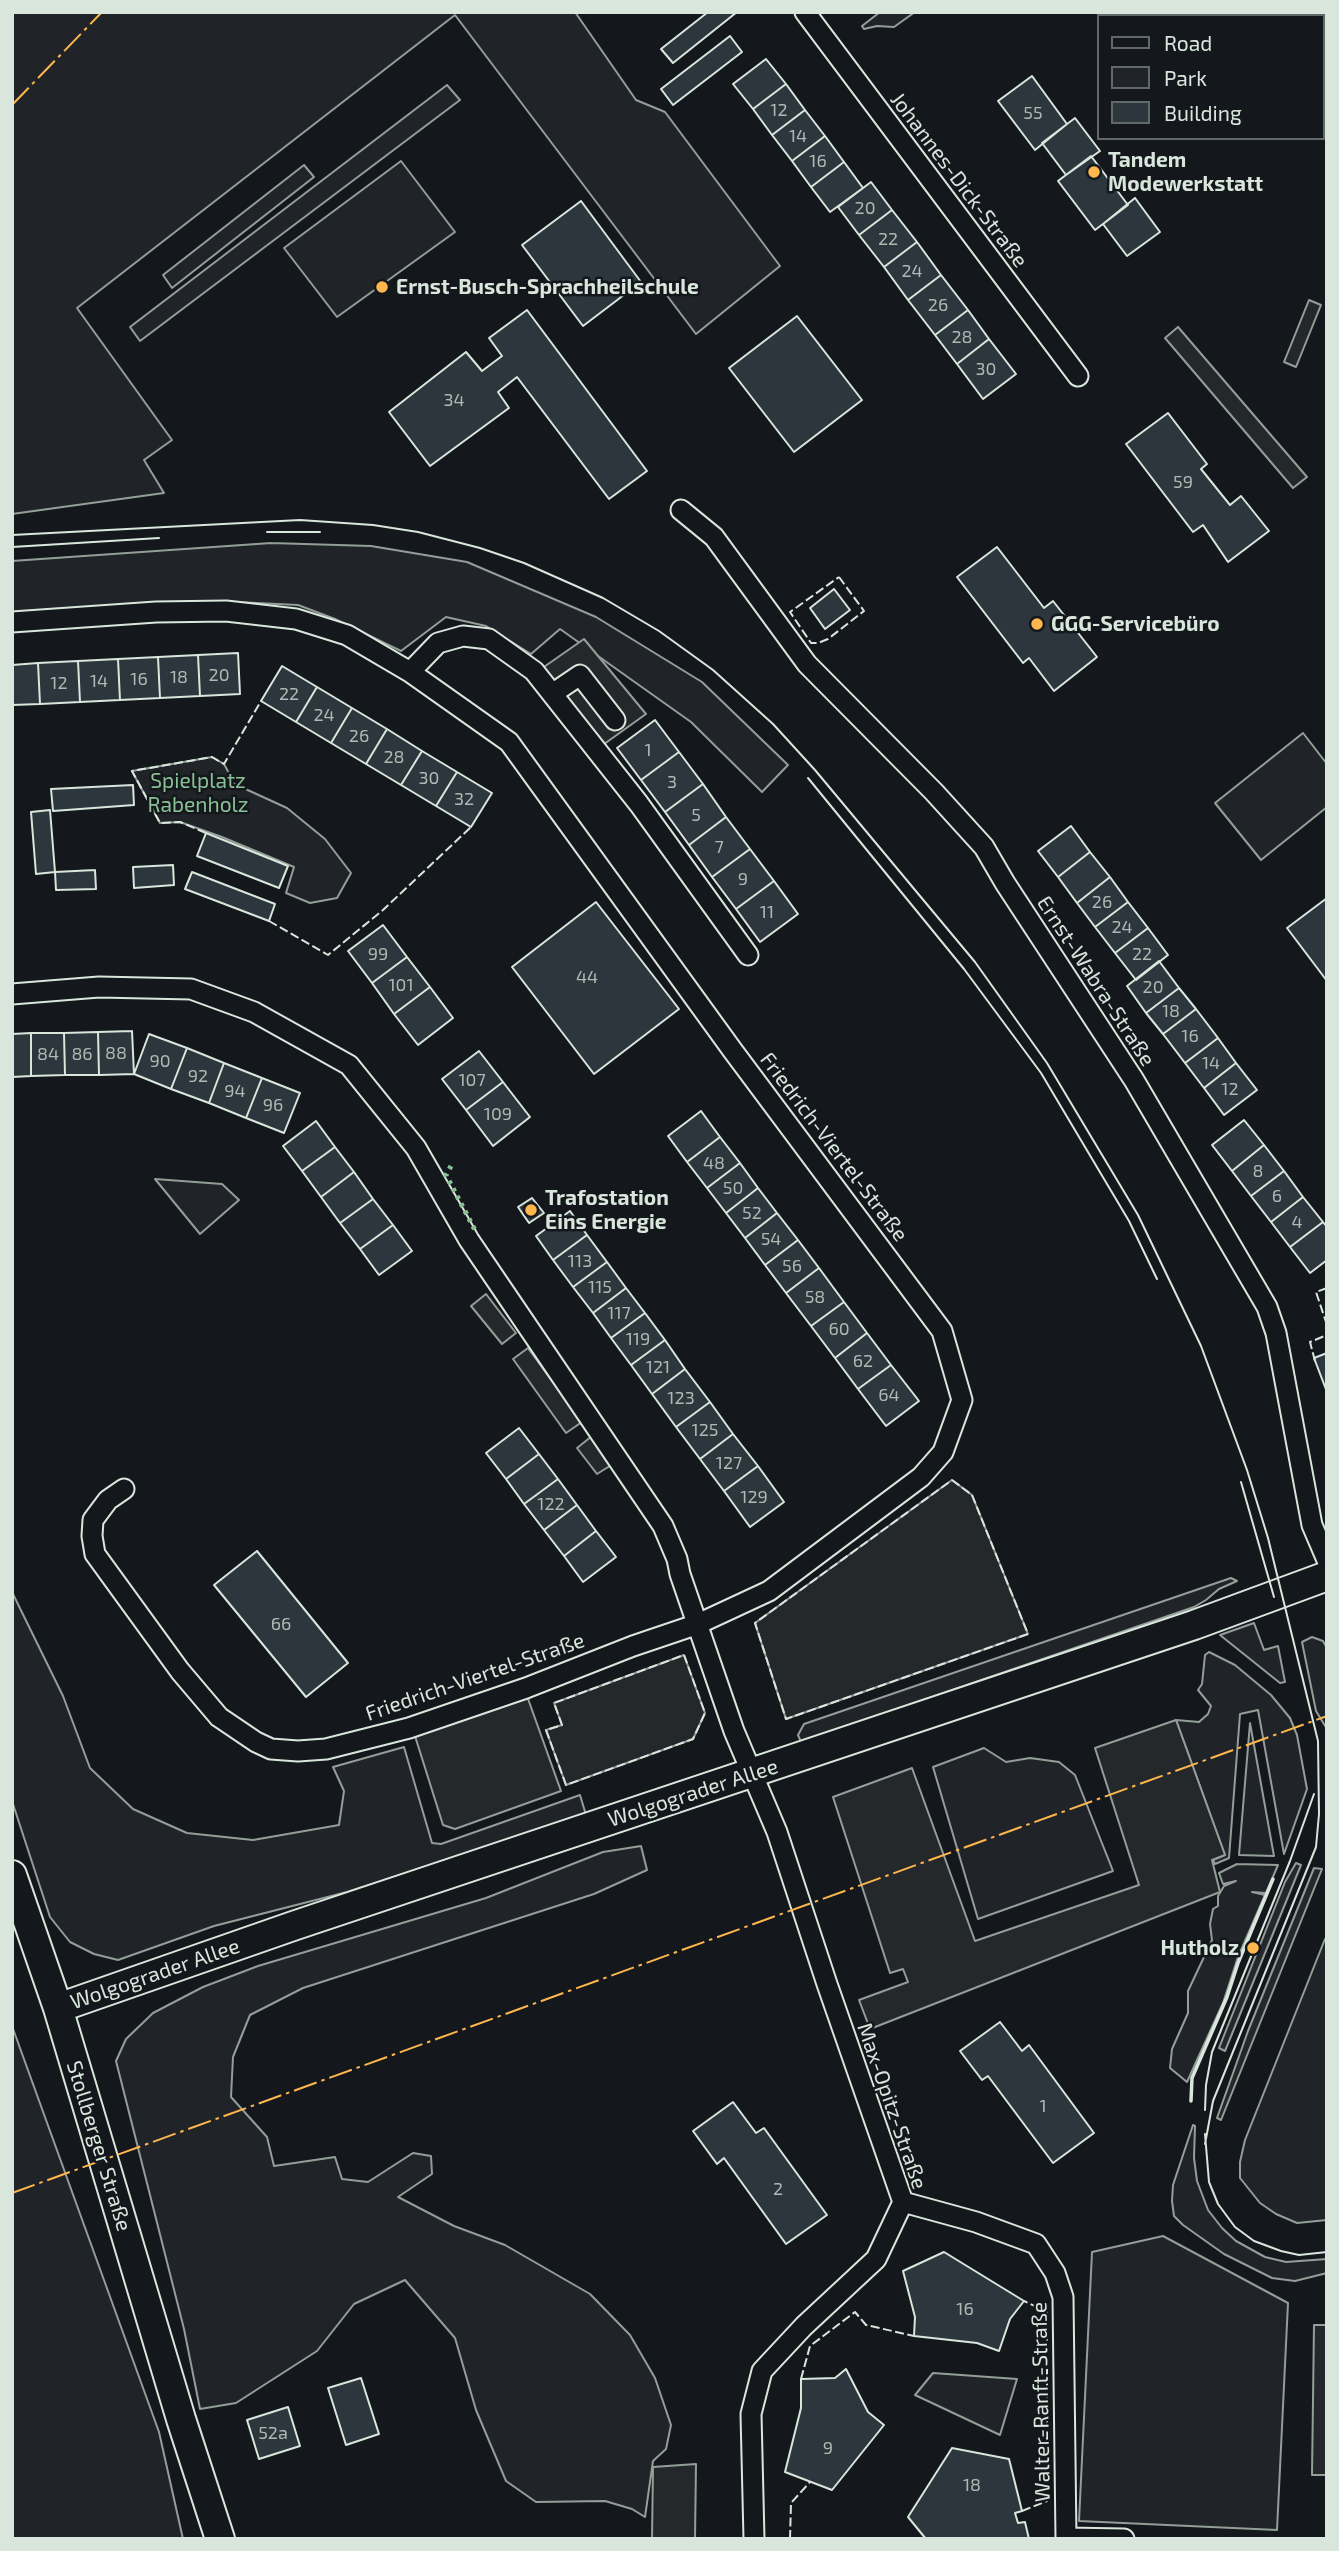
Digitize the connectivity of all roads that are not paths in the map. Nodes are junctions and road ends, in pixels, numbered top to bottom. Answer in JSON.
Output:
{"nodes":[{"id":1,"x":805,"y":12,"type":"edge"},
{"id":2,"x":1077,"y":376,"type":"dead end"},
{"id":3,"x":681,"y":510,"type":"dead end"},
{"id":4,"x":12,"y":622,"type":"edge"},
{"id":5,"x":410,"y":672,"type":"junction"},
{"id":6,"x":552,"y":694,"type":"junction"},
{"id":7,"x":615,"y":720,"type":"dead end"},
{"id":8,"x":748,"y":955,"type":"dead end"},
{"id":9,"x":14,"y":994,"type":"edge"},
{"id":10,"x":124,"y":1489,"type":"dead end"},
{"id":11,"x":1327,"y":1560,"type":"edge"},
{"id":12,"x":1327,"y":1576,"type":"edge"},
{"id":13,"x":698,"y":1623,"type":"junction"},
{"id":14,"x":750,"y":1774,"type":"junction"},
{"id":15,"x":12,"y":1875,"type":"edge"},
{"id":16,"x":58,"y":2008,"type":"junction"},
{"id":17,"x":903,"y":2202,"type":"junction"},
{"id":18,"x":1066,"y":2538,"type":"edge"},
{"id":19,"x":220,"y":2539,"type":"edge"},
{"id":20,"x":754,"y":2539,"type":"edge"},
{"id":21,"x":1124,"y":2539,"type":"edge"}],
"edges":[{"from":1,"to":2,"type":"street","name":"Johannes-Dick-Straße"},
{"from":3,"to":11,"type":"street","name":"Ernst-Wabra-Straße"},
{"from":4,"to":5,"type":"street","name":"Friedrich-Viertel-Straße"},
{"from":5,"to":6,"type":"street"},
{"from":5,"to":13,"type":"street","name":"Friedrich-Viertel-Straße"},
{"from":6,"to":7,"type":"street"},
{"from":6,"to":8,"type":"street"},
{"from":9,"to":13,"type":"street"},
{"from":10,"to":13,"type":"street","name":"Friedrich-Viertel-Straße"},
{"from":12,"to":14,"type":"main road","name":"Wolgograder Allee"},
{"from":13,"to":14,"type":"street"},
{"from":14,"to":16,"type":"main road","name":"Wolgograder Allee"},
{"from":14,"to":17,"type":"street","name":"Max-Opitz-Straße"},
{"from":15,"to":16,"type":"main road","name":"Stollberger Straße"},
{"from":16,"to":19,"type":"main road","name":"Stollberger Straße"},
{"from":17,"to":18,"type":"street","name":"Walter-Ranft-Straße"},
{"from":17,"to":20,"type":"street","name":"Max-Opitz-Straße"},
{"from":18,"to":21,"type":"street","name":"Walter-Ranft-Straße"}]}
